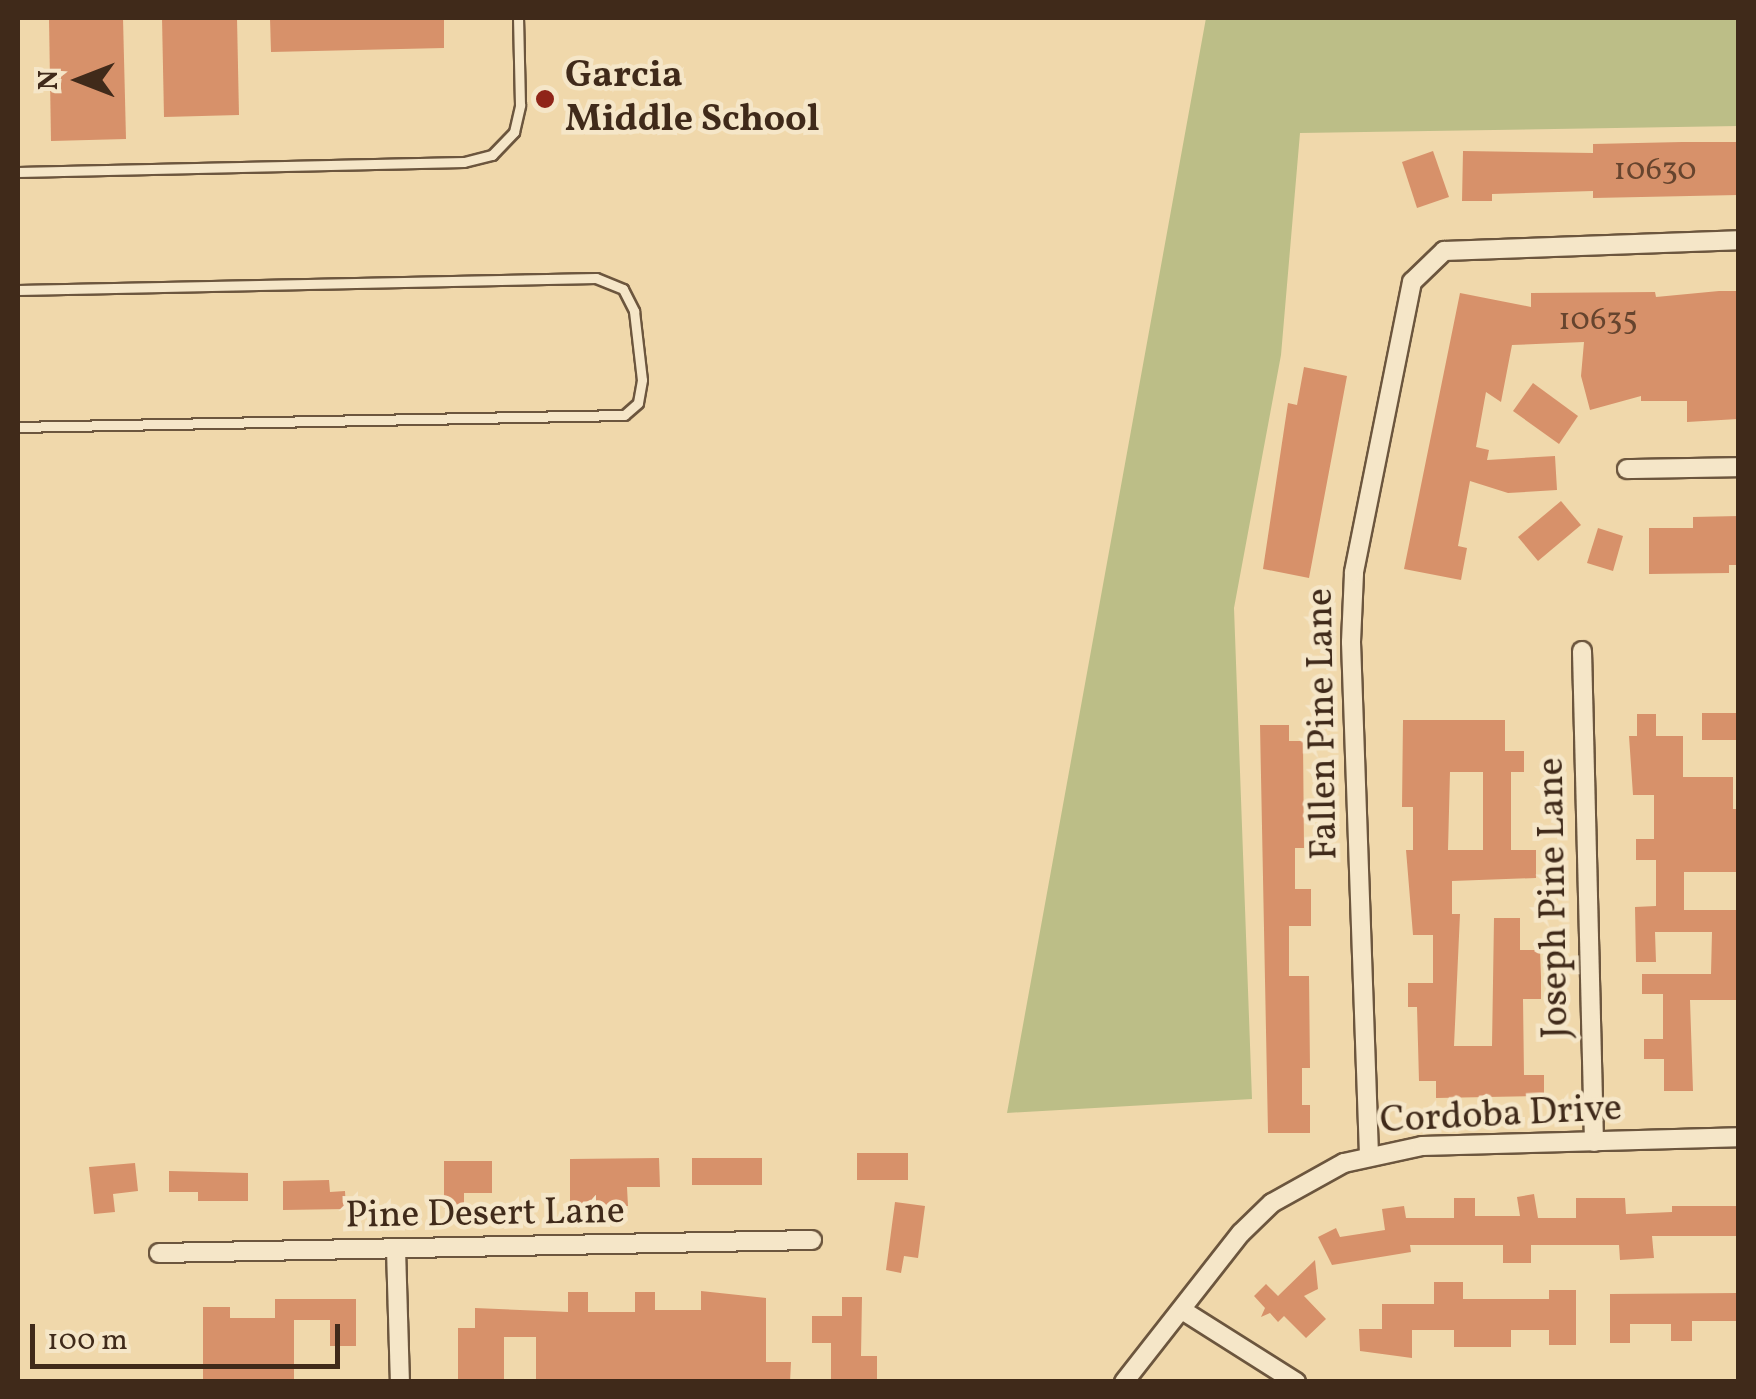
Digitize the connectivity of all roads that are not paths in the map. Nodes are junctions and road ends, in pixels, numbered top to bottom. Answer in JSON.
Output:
{"nodes":[{"id":1,"x":518,"y":18,"type":"edge"},
{"id":2,"x":18,"y":172,"type":"edge"},
{"id":3,"x":1738,"y":240,"type":"edge"},
{"id":4,"x":18,"y":290,"type":"edge"},
{"id":5,"x":18,"y":427,"type":"edge"},
{"id":6,"x":1738,"y":467,"type":"edge"},
{"id":7,"x":1627,"y":469,"type":"dead end"},
{"id":8,"x":1582,"y":652,"type":"dead end"},
{"id":9,"x":1738,"y":1137,"type":"edge"},
{"id":10,"x":1594,"y":1142,"type":"junction"},
{"id":11,"x":1369,"y":1154,"type":"junction"},
{"id":12,"x":812,"y":1240,"type":"dead end"},
{"id":13,"x":396,"y":1249,"type":"junction"},
{"id":14,"x":158,"y":1253,"type":"dead end"},
{"id":15,"x":1182,"y":1310,"type":"junction"},
{"id":16,"x":400,"y":1382,"type":"edge"},
{"id":17,"x":1124,"y":1382,"type":"edge"},
{"id":18,"x":1296,"y":1382,"type":"edge"}],
"edges":[{"from":1,"to":2,"type":"lane"},
{"from":3,"to":11,"type":"street","name":"Fallen Pine Lane"},
{"from":4,"to":5,"type":"lane"},
{"from":6,"to":7,"type":"street"},
{"from":8,"to":10,"type":"street","name":"Joseph Pine Lane"},
{"from":9,"to":10,"type":"street","name":"Cordoba Drive"},
{"from":10,"to":11,"type":"street","name":"Cordoba Drive"},
{"from":11,"to":15,"type":"street","name":"Cordoba Drive"},
{"from":12,"to":13,"type":"street","name":"Pine Desert Lane"},
{"from":13,"to":14,"type":"street","name":"Pine Desert Lane"},
{"from":13,"to":16,"type":"street"},
{"from":15,"to":17,"type":"street","name":"Cordoba Drive"},
{"from":15,"to":18,"type":"street"}]}
